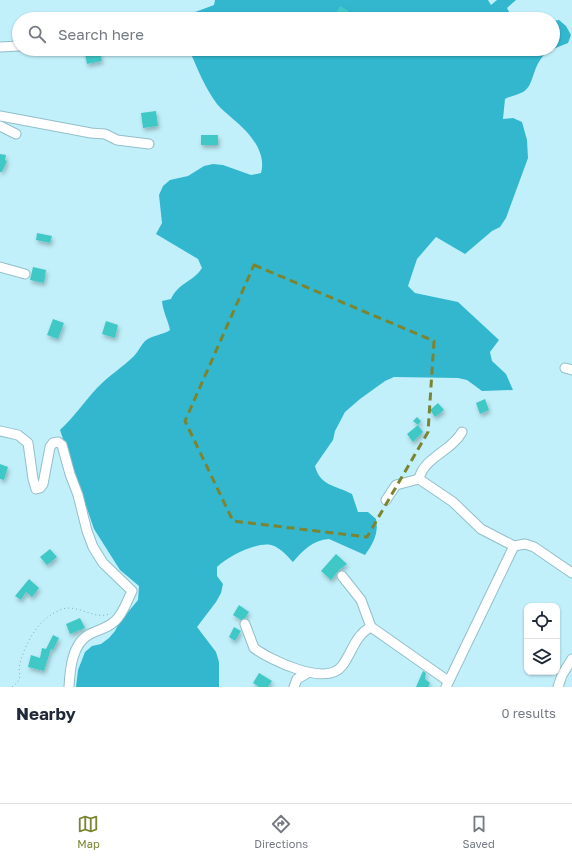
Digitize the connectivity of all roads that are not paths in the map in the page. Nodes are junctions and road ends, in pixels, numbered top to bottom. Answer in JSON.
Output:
{"nodes":[{"id":1,"x":12,"y":46,"type":"edge"},
{"id":2,"x":0,"y":47,"type":"edge"},
{"id":3,"x":0,"y":116,"type":"edge"},
{"id":4,"x":0,"y":126,"type":"edge"},
{"id":5,"x":16,"y":134,"type":"dead end"},
{"id":6,"x":149,"y":144,"type":"dead end"},
{"id":7,"x":0,"y":267,"type":"edge"},
{"id":8,"x":25,"y":274,"type":"dead end"},
{"id":9,"x":0,"y":430,"type":"edge"},
{"id":10,"x":462,"y":432,"type":"dead end"},
{"id":11,"x":419,"y":479,"type":"junction"},
{"id":12,"x":386,"y":500,"type":"dead end"},
{"id":13,"x":514,"y":546,"type":"junction"},
{"id":14,"x":572,"y":572,"type":"edge"},
{"id":15,"x":342,"y":576,"type":"dead end"},
{"id":16,"x":245,"y":624,"type":"dead end"},
{"id":17,"x":371,"y":627,"type":"junction"},
{"id":18,"x":572,"y":659,"type":"edge"},
{"id":19,"x":306,"y":674,"type":"junction"},
{"id":20,"x":447,"y":684,"type":"edge"},
{"id":21,"x":69,"y":687,"type":"edge"},
{"id":22,"x":294,"y":687,"type":"edge"},
{"id":23,"x":558,"y":687,"type":"edge"}],
"edges":[{"from":1,"to":2,"type":"street"},
{"from":3,"to":6,"type":"street"},
{"from":4,"to":5,"type":"street"},
{"from":7,"to":8,"type":"street"},
{"from":9,"to":21,"type":"street"},
{"from":10,"to":11,"type":"street"},
{"from":11,"to":12,"type":"street"},
{"from":11,"to":13,"type":"street"},
{"from":13,"to":14,"type":"street"},
{"from":13,"to":20,"type":"street"},
{"from":15,"to":17,"type":"street"},
{"from":16,"to":19,"type":"street"},
{"from":17,"to":19,"type":"street"},
{"from":17,"to":20,"type":"street"},
{"from":18,"to":23,"type":"street"},
{"from":19,"to":22,"type":"street"}]}
